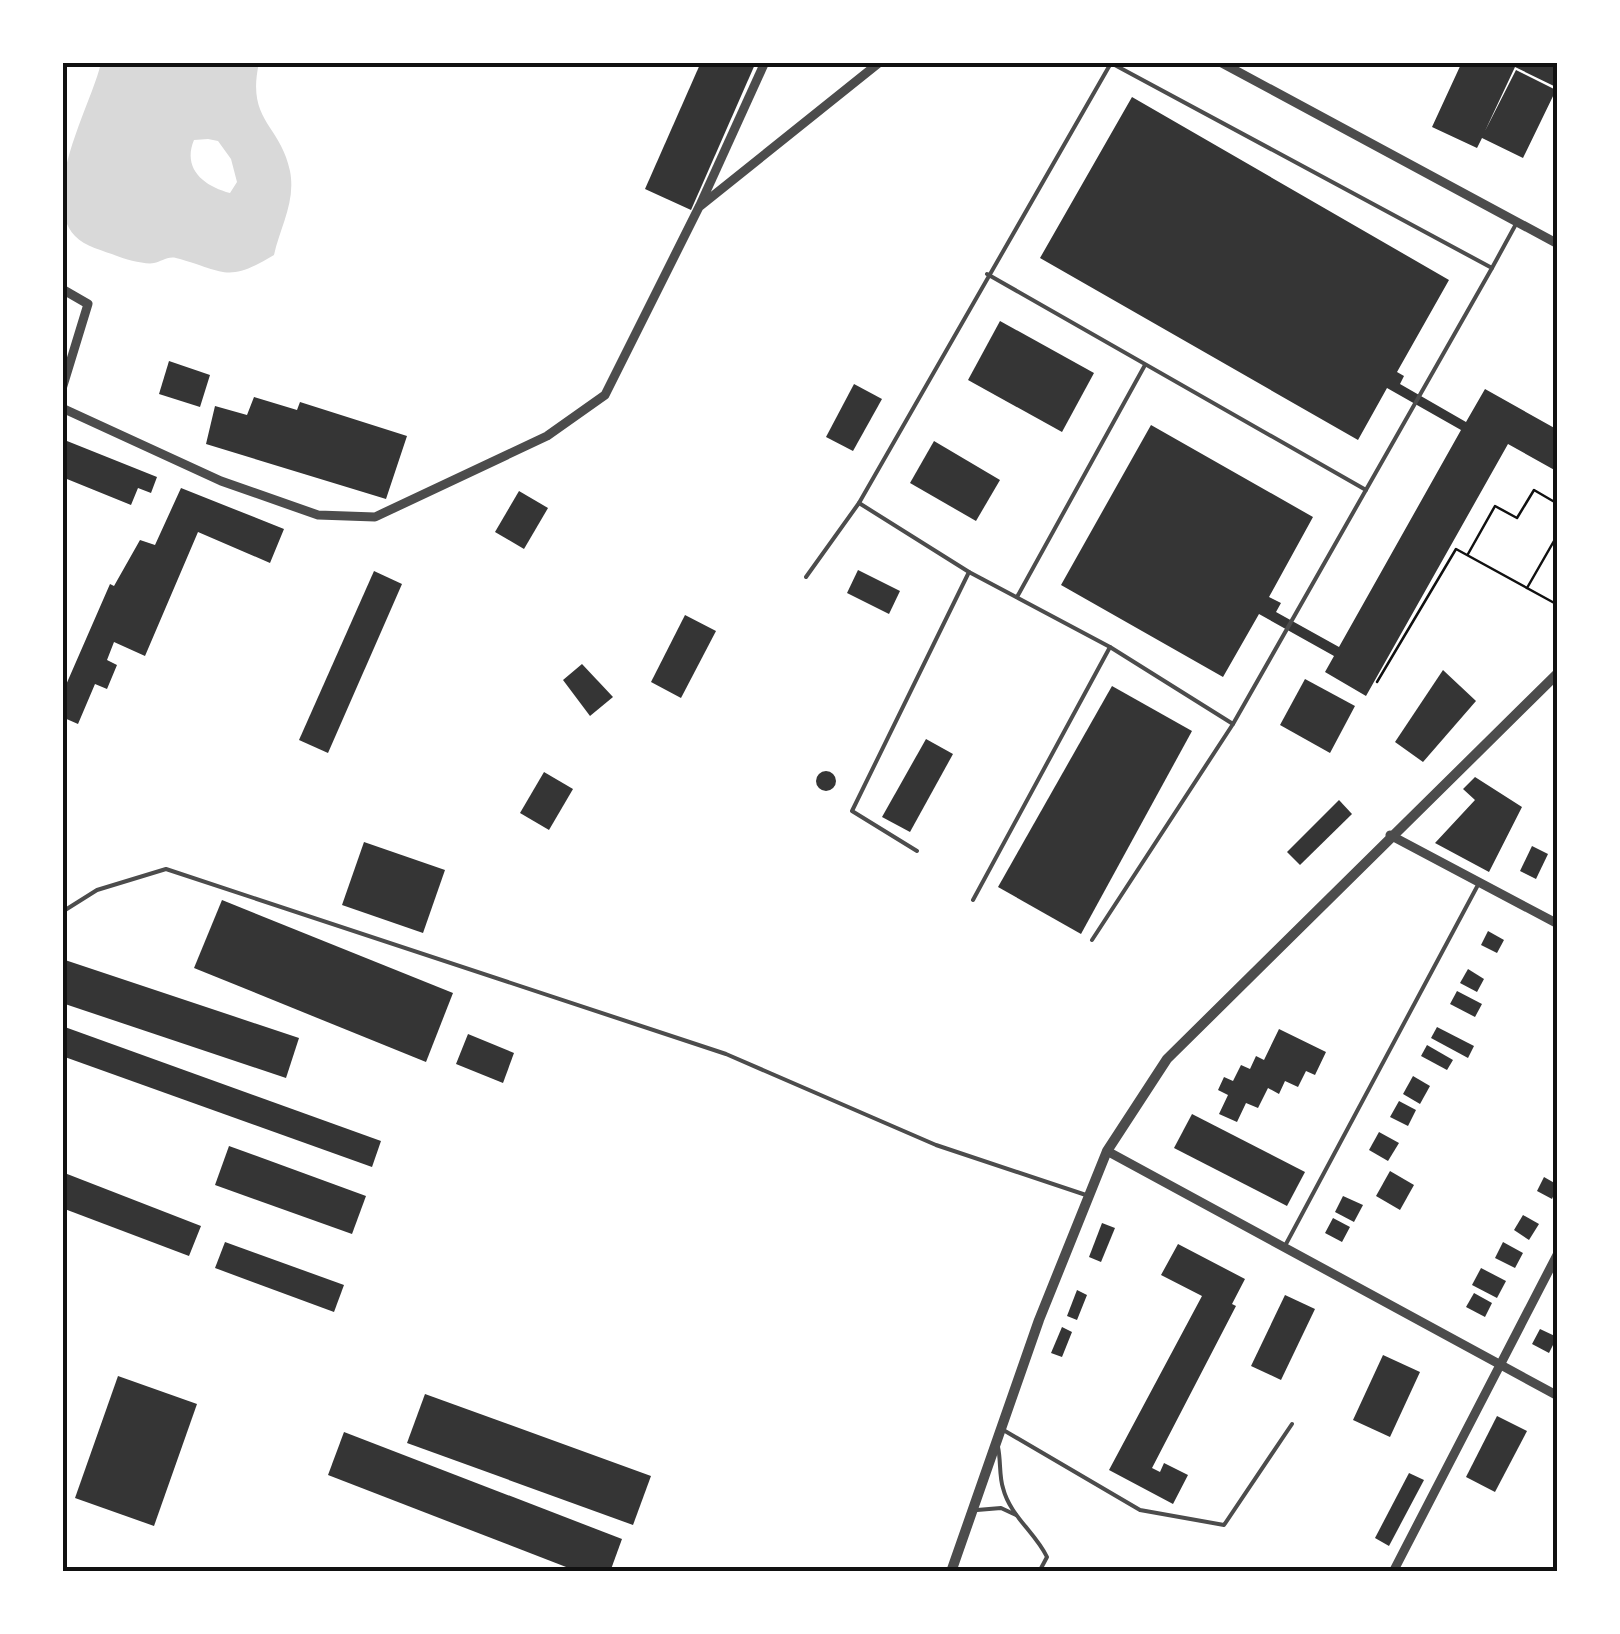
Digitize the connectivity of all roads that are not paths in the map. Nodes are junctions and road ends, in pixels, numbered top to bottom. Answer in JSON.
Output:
{"nodes":[{"id":1,"x":765,"y":62,"type":"edge"},
{"id":2,"x":880,"y":62,"type":"edge"},
{"id":3,"x":1220,"y":62,"type":"edge"},
{"id":4,"x":699,"y":207,"type":"junction"},
{"id":5,"x":1516,"y":222,"type":"junction"},
{"id":6,"x":1558,"y":244,"type":"edge"},
{"id":7,"x":1492,"y":268,"type":"junction"},
{"id":8,"x":988,"y":274,"type":"junction"},
{"id":9,"x":62,"y":289,"type":"edge"},
{"id":10,"x":1146,"y":364,"type":"junction"},
{"id":11,"x":62,"y":390,"type":"edge"},
{"id":12,"x":62,"y":408,"type":"edge"},
{"id":13,"x":1367,"y":490,"type":"junction"},
{"id":14,"x":860,"y":503,"type":"junction"},
{"id":15,"x":969,"y":572,"type":"junction"},
{"id":16,"x":806,"y":577,"type":"dead end"},
{"id":17,"x":1017,"y":598,"type":"junction"},
{"id":18,"x":1110,"y":648,"type":"junction"},
{"id":19,"x":1558,"y":673,"type":"edge"},
{"id":20,"x":1233,"y":724,"type":"junction"},
{"id":21,"x":1390,"y":835,"type":"junction"},
{"id":22,"x":918,"y":851,"type":"dead end"},
{"id":23,"x":1479,"y":882,"type":"junction"},
{"id":24,"x":973,"y":900,"type":"dead end"},
{"id":25,"x":62,"y":912,"type":"edge"},
{"id":26,"x":1558,"y":924,"type":"edge"},
{"id":27,"x":1092,"y":940,"type":"dead end"},
{"id":28,"x":1107,"y":1151,"type":"junction"},
{"id":29,"x":1089,"y":1196,"type":"junction"},
{"id":30,"x":1284,"y":1248,"type":"junction"},
{"id":31,"x":1558,"y":1253,"type":"edge"},
{"id":32,"x":1497,"y":1363,"type":"junction"},
{"id":33,"x":1558,"y":1396,"type":"edge"},
{"id":34,"x":1292,"y":1424,"type":"dead end"},
{"id":35,"x":999,"y":1435,"type":"junction"},
{"id":36,"x":972,"y":1512,"type":"junction"},
{"id":37,"x":1016,"y":1515,"type":"junction"},
{"id":38,"x":951,"y":1572,"type":"edge"},
{"id":39,"x":1039,"y":1572,"type":"edge"},
{"id":40,"x":1393,"y":1572,"type":"edge"}],
"edges":[{"from":1,"to":4,"type":"street"},
{"from":2,"to":4,"type":"street"},
{"from":3,"to":5,"type":"street"},
{"from":4,"to":12,"type":"street"},
{"from":5,"to":6,"type":"street"},
{"from":5,"to":7,"type":"lane"},
{"from":7,"to":8,"type":"lane"},
{"from":7,"to":13,"type":"lane"},
{"from":8,"to":10,"type":"lane"},
{"from":8,"to":14,"type":"lane"},
{"from":9,"to":11,"type":"street"},
{"from":10,"to":13,"type":"lane"},
{"from":10,"to":17,"type":"lane"},
{"from":13,"to":20,"type":"lane"},
{"from":14,"to":15,"type":"lane"},
{"from":14,"to":16,"type":"lane"},
{"from":15,"to":17,"type":"lane"},
{"from":15,"to":22,"type":"lane"},
{"from":17,"to":18,"type":"lane"},
{"from":18,"to":20,"type":"lane"},
{"from":18,"to":24,"type":"lane"},
{"from":19,"to":21,"type":"street"},
{"from":20,"to":27,"type":"lane"},
{"from":21,"to":23,"type":"street"},
{"from":21,"to":28,"type":"street"},
{"from":23,"to":26,"type":"street"},
{"from":23,"to":30,"type":"lane"},
{"from":25,"to":29,"type":"lane"},
{"from":28,"to":29,"type":"street"},
{"from":28,"to":30,"type":"street"},
{"from":29,"to":35,"type":"street"},
{"from":30,"to":32,"type":"street"},
{"from":31,"to":32,"type":"street"},
{"from":32,"to":33,"type":"street"},
{"from":32,"to":40,"type":"street"},
{"from":34,"to":35,"type":"lane"},
{"from":35,"to":36,"type":"street"},
{"from":35,"to":37,"type":"lane"},
{"from":36,"to":37,"type":"lane"},
{"from":36,"to":38,"type":"street"},
{"from":37,"to":39,"type":"lane"}]}
